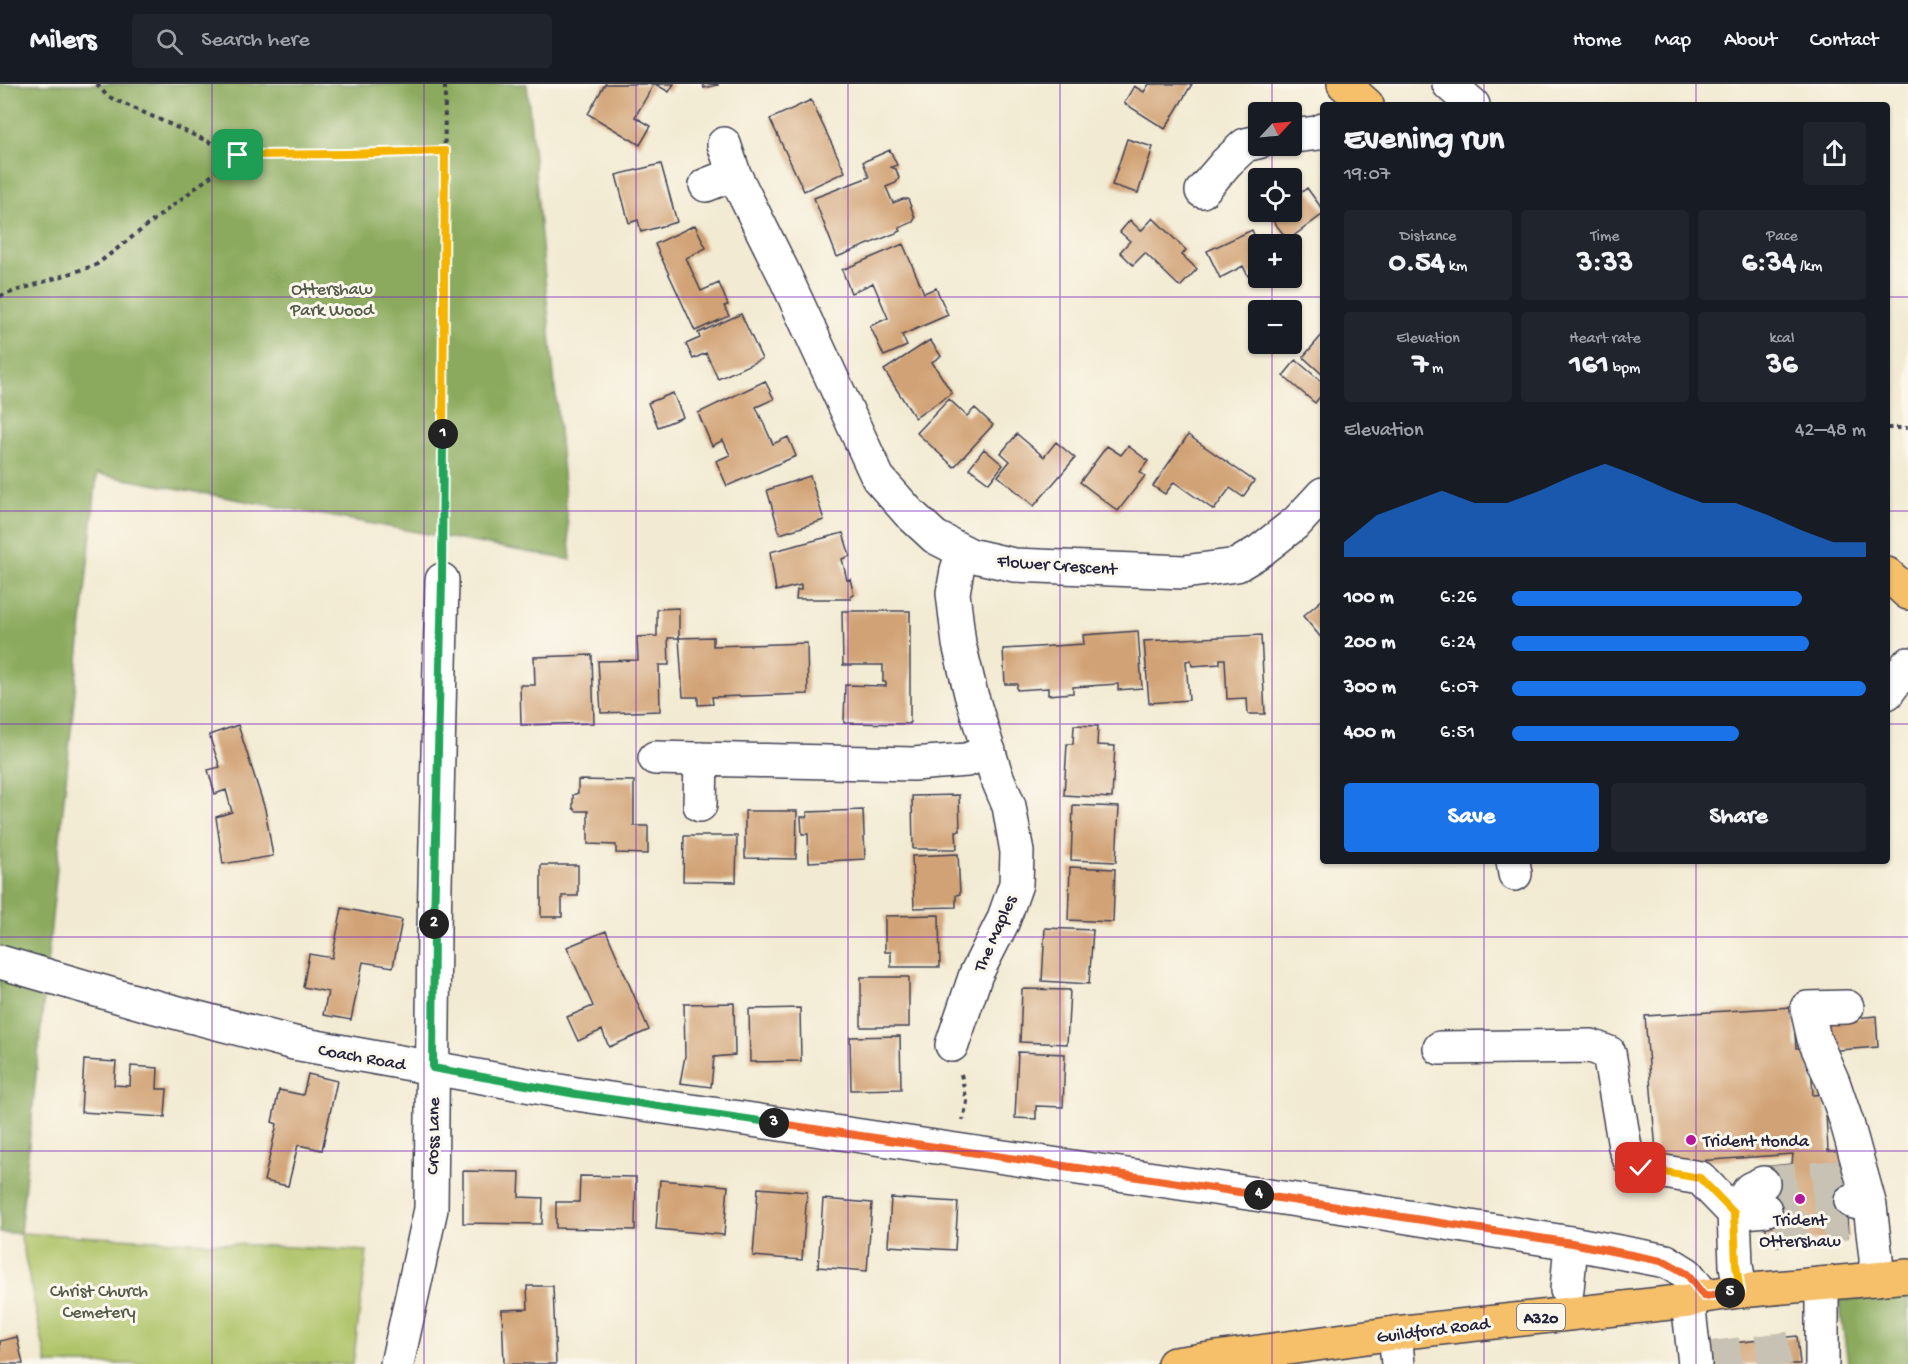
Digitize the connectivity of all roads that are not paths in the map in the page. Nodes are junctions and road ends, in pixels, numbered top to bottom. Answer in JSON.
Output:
{"nodes":[{"id":1,"x":1449,"y":84,"type":"edge"},
{"id":2,"x":1470,"y":102,"type":"edge"},
{"id":3,"x":1320,"y":132,"type":"edge"},
{"id":4,"x":1302,"y":135,"type":"edge"},
{"id":5,"x":1248,"y":144,"type":"edge"},
{"id":6,"x":721,"y":168,"type":"dead end"},
{"id":7,"x":1202,"y":191,"type":"dead end"},
{"id":8,"x":1320,"y":497,"type":"edge"},
{"id":9,"x":963,"y":552,"type":"junction"},
{"id":10,"x":1890,"y":577,"type":"edge"},
{"id":11,"x":442,"y":580,"type":"road end"},
{"id":12,"x":1908,"y":593,"type":"edge"},
{"id":13,"x":1908,"y":663,"type":"edge"},
{"id":14,"x":1890,"y":689,"type":"edge"},
{"id":15,"x":989,"y":751,"type":"junction"},
{"id":16,"x":655,"y":758,"type":"dead end"},
{"id":17,"x":702,"y":759,"type":"junction"},
{"id":18,"x":700,"y":805,"type":"dead end"},
{"id":19,"x":0,"y":962,"type":"edge"},
{"id":20,"x":1847,"y":1007,"type":"dead end"},
{"id":21,"x":952,"y":1045,"type":"road end"},
{"id":22,"x":1440,"y":1047,"type":"dead end"},
{"id":23,"x":433,"y":1068,"type":"junction"},
{"id":24,"x":1572,"y":1243,"type":"junction"},
{"id":25,"x":1892,"y":1278,"type":"edge"},
{"id":26,"x":1822,"y":1284,"type":"junction"},
{"id":27,"x":1567,"y":1290,"type":"dead end"},
{"id":28,"x":1740,"y":1291,"type":"junction"},
{"id":29,"x":1696,"y":1298,"type":"junction"},
{"id":30,"x":1396,"y":1349,"type":"edge"},
{"id":31,"x":1814,"y":1351,"type":"edge"},
{"id":32,"x":1699,"y":1360,"type":"edge"},
{"id":33,"x":397,"y":1364,"type":"edge"},
{"id":34,"x":1174,"y":1364,"type":"edge"}],
"edges":[{"from":1,"to":2,"type":"street"},
{"from":3,"to":4,"type":"street"},
{"from":5,"to":7,"type":"street"},
{"from":6,"to":9,"type":"street","name":"Flower Crescent"},
{"from":8,"to":9,"type":"street","name":"Flower Crescent"},
{"from":9,"to":15,"type":"street","name":"The Maples"},
{"from":10,"to":12,"type":"main road"},
{"from":11,"to":23,"type":"street","name":"Cross Lane"},
{"from":13,"to":14,"type":"street"},
{"from":15,"to":17,"type":"street"},
{"from":15,"to":21,"type":"street","name":"The Maples"},
{"from":16,"to":17,"type":"street"},
{"from":17,"to":18,"type":"street"},
{"from":19,"to":23,"type":"street","name":"Coach Road"},
{"from":20,"to":25,"type":"street"},
{"from":22,"to":28,"type":"street"},
{"from":23,"to":24,"type":"street","name":"Coach Road"},
{"from":23,"to":33,"type":"street","name":"Cross Lane"},
{"from":24,"to":27,"type":"street"},
{"from":24,"to":29,"type":"street","name":"Coach Road"},
{"from":25,"to":26,"type":"main road","name":"Guildford Road","number":"A320"},
{"from":26,"to":28,"type":"main road","name":"Guildford Road","number":"A320"},
{"from":26,"to":31,"type":"street"},
{"from":28,"to":29,"type":"main road","name":"Guildford Road","number":"A320"},
{"from":29,"to":30,"type":"main road","name":"Guildford Road","number":"A320"},
{"from":29,"to":32,"type":"street"},
{"from":30,"to":34,"type":"main road","name":"Guildford Road","number":"A320"}]}
